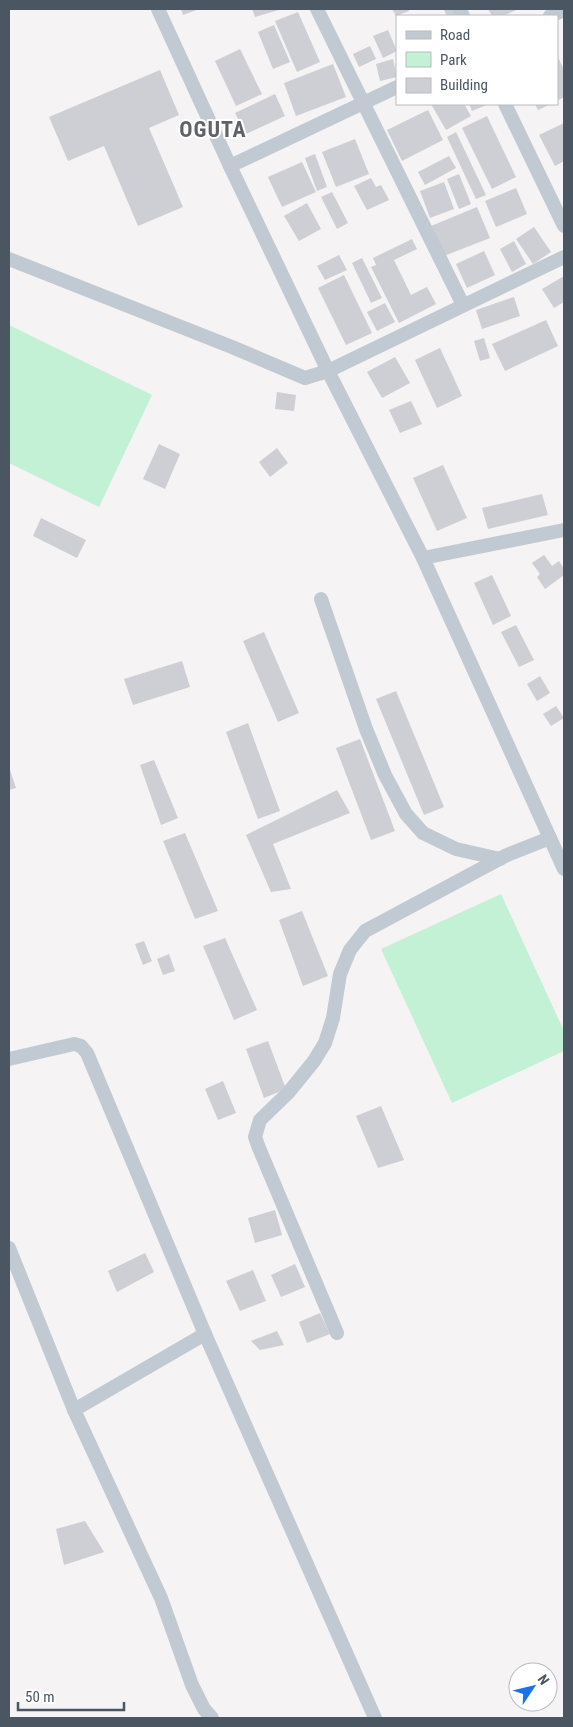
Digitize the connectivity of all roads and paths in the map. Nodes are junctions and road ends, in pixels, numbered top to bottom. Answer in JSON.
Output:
{"nodes":[{"id":1,"x":158,"y":9,"type":"edge"},
{"id":2,"x":317,"y":9,"type":"edge"},
{"id":3,"x":564,"y":10,"type":"edge"},
{"id":4,"x":552,"y":15,"type":"edge"},
{"id":5,"x":396,"y":87,"type":"edge"},
{"id":6,"x":363,"y":103,"type":"junction"},
{"id":7,"x":505,"y":105,"type":"edge"},
{"id":8,"x":230,"y":166,"type":"junction"},
{"id":9,"x":564,"y":226,"type":"edge"},
{"id":10,"x":564,"y":257,"type":"edge"},
{"id":11,"x":9,"y":259,"type":"edge"},
{"id":12,"x":463,"y":305,"type":"junction"},
{"id":13,"x":328,"y":371,"type":"junction"},
{"id":14,"x":564,"y":530,"type":"edge"},
{"id":15,"x":423,"y":558,"type":"junction"},
{"id":16,"x":321,"y":599,"type":"dead end"},
{"id":17,"x":550,"y":838,"type":"junction"},
{"id":18,"x":500,"y":859,"type":"junction"},
{"id":19,"x":564,"y":869,"type":"edge"},
{"id":20,"x":9,"y":1060,"type":"edge"},
{"id":21,"x":9,"y":1248,"type":"edge"},
{"id":22,"x":205,"y":1334,"type":"junction"},
{"id":23,"x":337,"y":1334,"type":"dead end"},
{"id":24,"x":74,"y":1410,"type":"junction"},
{"id":25,"x":212,"y":1718,"type":"edge"},
{"id":26,"x":375,"y":1718,"type":"edge"}],
"edges":[{"from":1,"to":8,"type":"street"},
{"from":2,"to":6,"type":"street"},
{"from":3,"to":4,"type":"street"},
{"from":5,"to":6,"type":"street"},
{"from":6,"to":8,"type":"street"},
{"from":6,"to":12,"type":"street"},
{"from":7,"to":9,"type":"street"},
{"from":8,"to":13,"type":"street"},
{"from":10,"to":12,"type":"street"},
{"from":11,"to":13,"type":"street"},
{"from":12,"to":13,"type":"street"},
{"from":13,"to":15,"type":"street"},
{"from":14,"to":15,"type":"street"},
{"from":15,"to":17,"type":"street"},
{"from":16,"to":18,"type":"street"},
{"from":17,"to":18,"type":"street"},
{"from":17,"to":19,"type":"street"},
{"from":18,"to":23,"type":"street"},
{"from":20,"to":22,"type":"street"},
{"from":21,"to":24,"type":"street"},
{"from":22,"to":24,"type":"street"},
{"from":22,"to":26,"type":"street"},
{"from":24,"to":25,"type":"street"}]}
